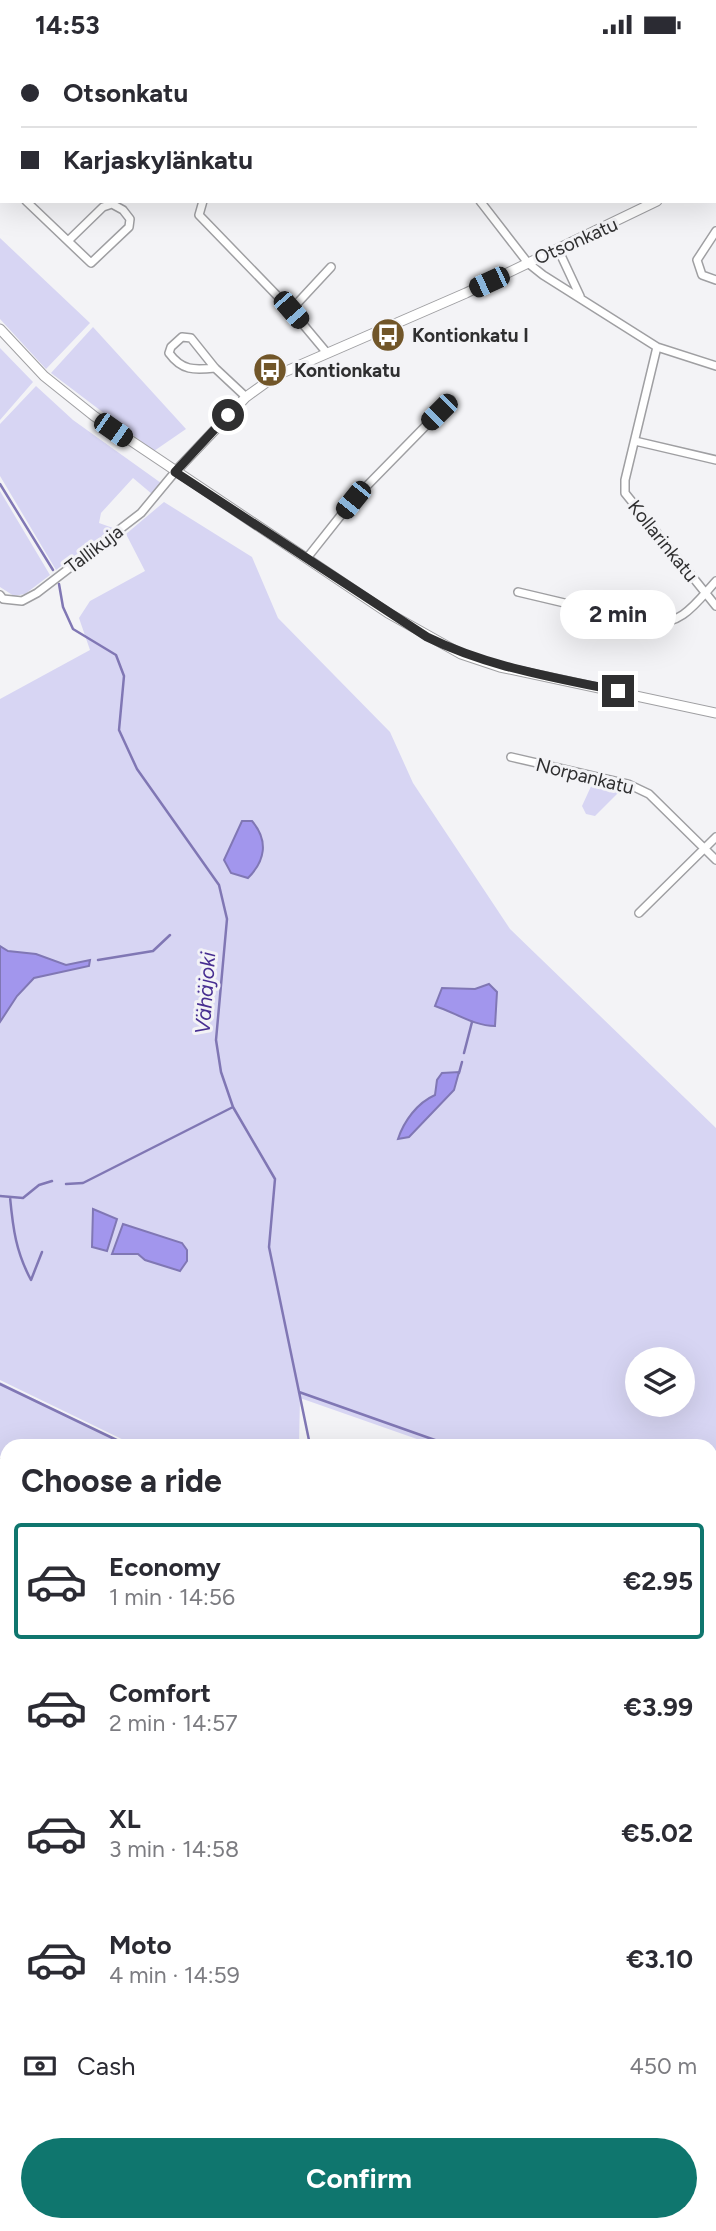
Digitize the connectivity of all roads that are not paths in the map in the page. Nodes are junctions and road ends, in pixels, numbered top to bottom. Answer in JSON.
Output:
{"nodes":[{"id":1,"x":28,"y":203,"type":"edge"},
{"id":2,"x":202,"y":203,"type":"edge"},
{"id":3,"x":482,"y":203,"type":"edge"},
{"id":4,"x":634,"y":203,"type":"edge"},
{"id":5,"x":654,"y":203,"type":"edge"},
{"id":6,"x":640,"y":212,"type":"junction"},
{"id":7,"x":716,"y":231,"type":"edge"},
{"id":8,"x":68,"y":241,"type":"junction"},
{"id":9,"x":558,"y":249,"type":"junction"},
{"id":10,"x":528,"y":263,"type":"junction"},
{"id":11,"x":331,"y":267,"type":"dead end"},
{"id":12,"x":716,"y":280,"type":"edge"},
{"id":13,"x":580,"y":296,"type":"junction"},
{"id":14,"x":291,"y":310,"type":"junction"},
{"id":15,"x":0,"y":329,"type":"edge"},
{"id":16,"x":657,"y":347,"type":"junction"},
{"id":17,"x":327,"y":353,"type":"junction"},
{"id":18,"x":716,"y":366,"type":"edge"},
{"id":19,"x":215,"y":368,"type":"junction"},
{"id":20,"x":246,"y":397,"type":"junction"},
{"id":21,"x":451,"y":400,"type":"dead end"},
{"id":22,"x":635,"y":441,"type":"junction"},
{"id":23,"x":716,"y":460,"type":"edge"},
{"id":24,"x":175,"y":472,"type":"junction"},
{"id":25,"x":307,"y":558,"type":"junction"},
{"id":26,"x":716,"y":581,"type":"edge"},
{"id":27,"x":518,"y":592,"type":"dead end"},
{"id":28,"x":705,"y":593,"type":"junction"},
{"id":29,"x":0,"y":595,"type":"edge"},
{"id":30,"x":716,"y":606,"type":"edge"},
{"id":31,"x":716,"y":713,"type":"edge"},
{"id":32,"x":511,"y":757,"type":"dead end"},
{"id":33,"x":716,"y":837,"type":"edge"},
{"id":34,"x":704,"y":849,"type":"junction"},
{"id":35,"x":716,"y":860,"type":"edge"},
{"id":36,"x":639,"y":913,"type":"dead end"}],
"edges":[{"from":1,"to":8,"type":"street"},
{"from":2,"to":14,"type":"street"},
{"from":3,"to":10,"type":"street"},
{"from":4,"to":6,"type":"street"},
{"from":5,"to":6,"type":"street","name":"Otsonkatu"},
{"from":6,"to":9,"type":"street","name":"Otsonkatu"},
{"from":7,"to":12,"type":"street"},
{"from":8,"to":8,"type":"street"},
{"from":9,"to":10,"type":"street","name":"Otsonkatu"},
{"from":9,"to":13,"type":"street"},
{"from":10,"to":13,"type":"street"},
{"from":10,"to":17,"type":"street","name":"Otsonkatu"},
{"from":11,"to":14,"type":"street"},
{"from":13,"to":16,"type":"street"},
{"from":14,"to":17,"type":"street"},
{"from":15,"to":24,"type":"street"},
{"from":16,"to":18,"type":"street"},
{"from":16,"to":22,"type":"street","name":"Kollarinkatu"},
{"from":17,"to":20,"type":"street","name":"Otsonkatu"},
{"from":19,"to":19,"type":"street"},
{"from":19,"to":20,"type":"street"},
{"from":20,"to":24,"type":"street","name":"Otsonkatu"},
{"from":21,"to":25,"type":"street"},
{"from":22,"to":23,"type":"street"},
{"from":22,"to":28,"type":"street","name":"Kollarinkatu"},
{"from":24,"to":25,"type":"street"},
{"from":24,"to":29,"type":"street","name":"Tallikuja"},
{"from":25,"to":31,"type":"street"},
{"from":26,"to":28,"type":"street"},
{"from":27,"to":28,"type":"street"},
{"from":28,"to":30,"type":"street","name":"Kollarinkatu"},
{"from":32,"to":34,"type":"street","name":"Norpankatu"},
{"from":33,"to":34,"type":"street"},
{"from":34,"to":35,"type":"street","name":"Norpankatu"},
{"from":34,"to":36,"type":"street"}]}
